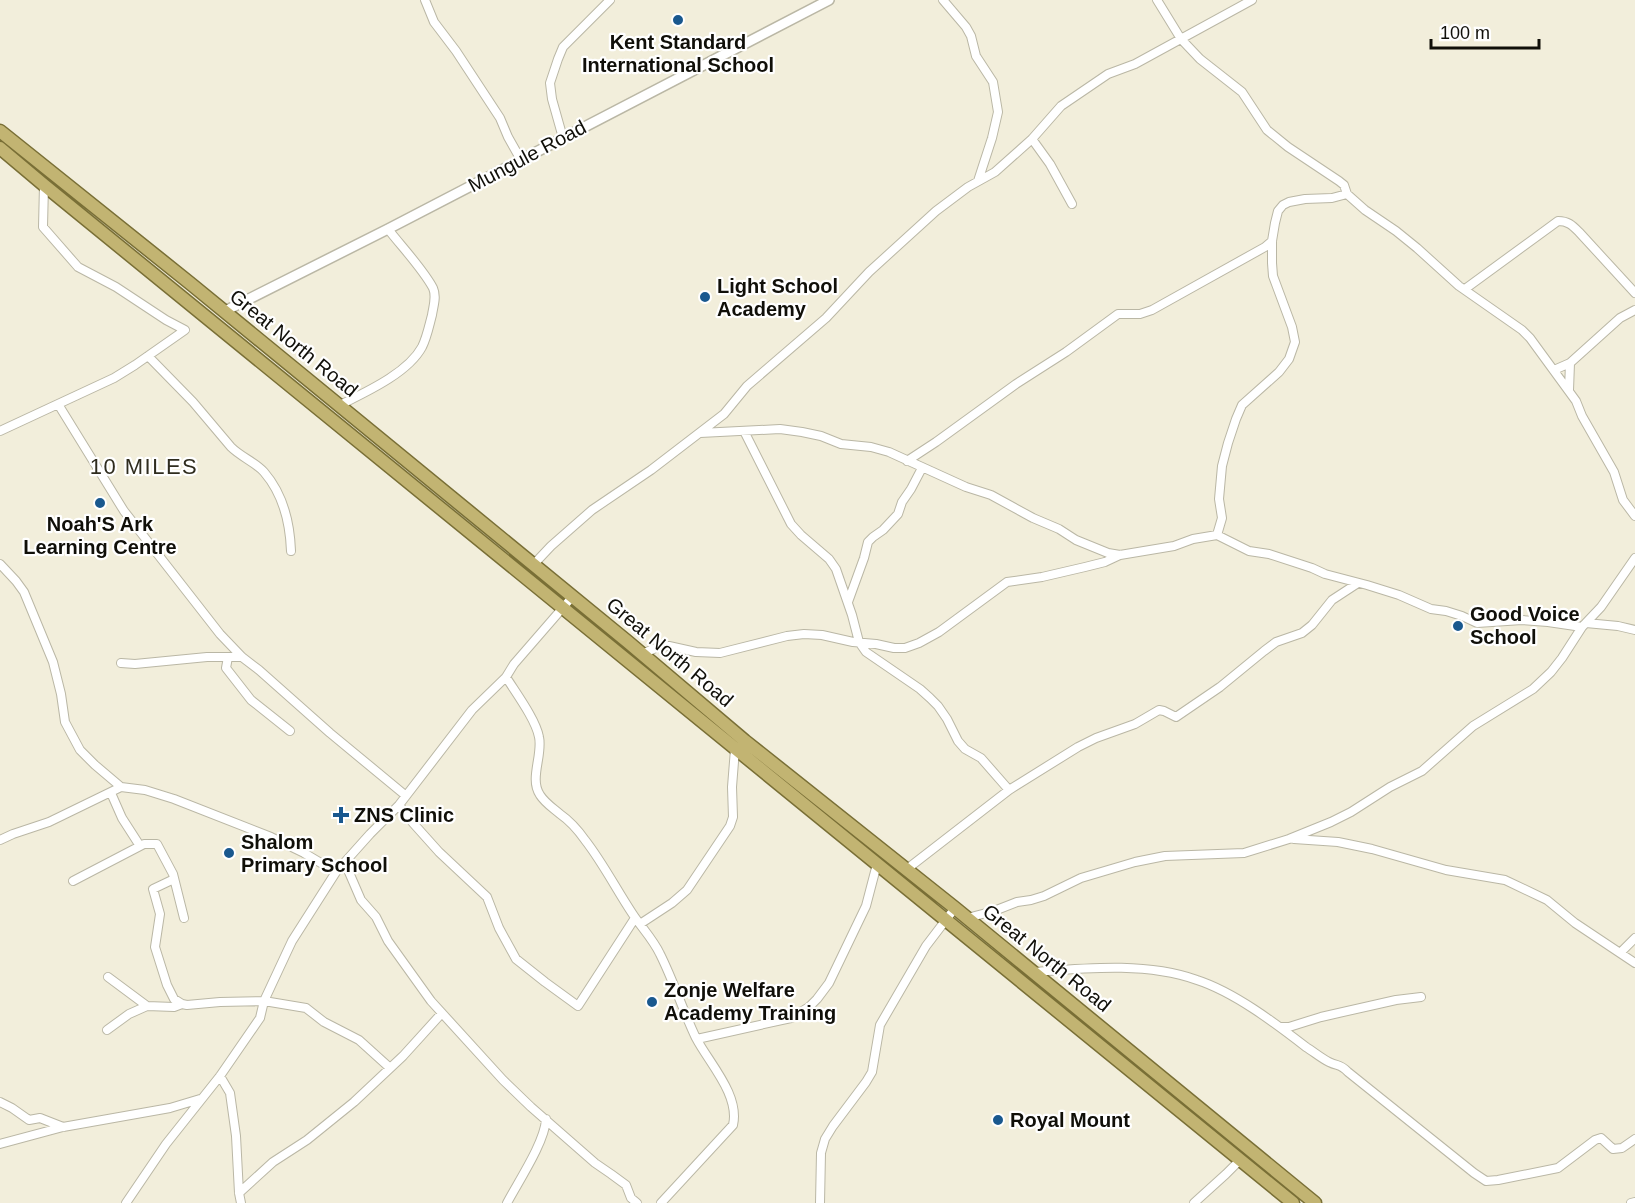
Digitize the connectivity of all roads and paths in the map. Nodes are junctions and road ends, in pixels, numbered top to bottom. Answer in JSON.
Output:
{"nodes":[{"id":1,"x":425,"y":0,"type":"edge"},
{"id":2,"x":610,"y":0,"type":"edge"},
{"id":3,"x":829,"y":0,"type":"edge"},
{"id":4,"x":943,"y":0,"type":"edge"},
{"id":5,"x":1157,"y":0,"type":"edge"},
{"id":6,"x":1252,"y":0,"type":"edge"},
{"id":7,"x":1181,"y":39,"type":"junction"},
{"id":8,"x":0,"y":131,"type":"edge"},
{"id":9,"x":563,"y":138,"type":"junction"},
{"id":10,"x":1032,"y":139,"type":"junction"},
{"id":11,"x":0,"y":148,"type":"edge"},
{"id":12,"x":521,"y":160,"type":"junction"},
{"id":13,"x":978,"y":180,"type":"junction"},
{"id":14,"x":44,"y":185,"type":"junction"},
{"id":15,"x":1347,"y":194,"type":"junction"},
{"id":16,"x":1072,"y":204,"type":"dead end"},
{"id":17,"x":388,"y":229,"type":"junction"},
{"id":18,"x":1272,"y":241,"type":"junction"},
{"id":19,"x":1465,"y":290,"type":"junction"},
{"id":20,"x":1635,"y":293,"type":"edge"},
{"id":21,"x":1635,"y":310,"type":"edge"},
{"id":22,"x":225,"y":311,"type":"junction"},
{"id":23,"x":148,"y":356,"type":"junction"},
{"id":24,"x":1570,"y":363,"type":"junction"},
{"id":25,"x":1554,"y":370,"type":"junction"},
{"id":26,"x":1569,"y":390,"type":"junction"},
{"id":27,"x":58,"y":404,"type":"junction"},
{"id":28,"x":340,"y":405,"type":"junction"},
{"id":29,"x":0,"y":431,"type":"edge"},
{"id":30,"x":744,"y":431,"type":"junction"},
{"id":31,"x":700,"y":433,"type":"junction"},
{"id":32,"x":907,"y":461,"type":"junction"},
{"id":33,"x":922,"y":468,"type":"junction"},
{"id":34,"x":1635,"y":516,"type":"edge"},
{"id":35,"x":1216,"y":535,"type":"junction"},
{"id":36,"x":291,"y":551,"type":"dead end"},
{"id":37,"x":1120,"y":555,"type":"junction"},
{"id":38,"x":1635,"y":558,"type":"edge"},
{"id":39,"x":0,"y":564,"type":"edge"},
{"id":40,"x":534,"y":564,"type":"junction"},
{"id":41,"x":1358,"y":583,"type":"junction"},
{"id":42,"x":573,"y":596,"type":"junction"},
{"id":43,"x":848,"y":602,"type":"junction"},
{"id":44,"x":562,"y":608,"type":"junction"},
{"id":45,"x":1584,"y":625,"type":"junction"},
{"id":46,"x":1635,"y":630,"type":"edge"},
{"id":47,"x":859,"y":642,"type":"junction"},
{"id":48,"x":642,"y":654,"type":"junction"},
{"id":49,"x":228,"y":657,"type":"junction"},
{"id":50,"x":242,"y":657,"type":"junction"},
{"id":51,"x":121,"y":663,"type":"dead end"},
{"id":52,"x":506,"y":677,"type":"junction"},
{"id":53,"x":290,"y":731,"type":"dead end"},
{"id":54,"x":735,"y":748,"type":"junction"},
{"id":55,"x":121,"y":787,"type":"junction"},
{"id":56,"x":1009,"y":790,"type":"junction"},
{"id":57,"x":111,"y":793,"type":"junction"},
{"id":58,"x":405,"y":795,"type":"junction"},
{"id":59,"x":399,"y":805,"type":"junction"},
{"id":60,"x":1289,"y":839,"type":"junction"},
{"id":61,"x":0,"y":840,"type":"edge"},
{"id":62,"x":140,"y":846,"type":"junction"},
{"id":63,"x":345,"y":864,"type":"junction"},
{"id":64,"x":877,"y":864,"type":"junction"},
{"id":65,"x":907,"y":869,"type":"junction"},
{"id":66,"x":336,"y":873,"type":"junction"},
{"id":67,"x":174,"y":879,"type":"junction"},
{"id":68,"x":73,"y":880,"type":"dead end"},
{"id":69,"x":955,"y":908,"type":"junction"},
{"id":70,"x":184,"y":918,"type":"dead end"},
{"id":71,"x":967,"y":918,"type":"junction"},
{"id":72,"x":945,"y":920,"type":"junction"},
{"id":73,"x":637,"y":921,"type":"junction"},
{"id":74,"x":1635,"y":938,"type":"edge"},
{"id":75,"x":1621,"y":952,"type":"junction"},
{"id":76,"x":1635,"y":963,"type":"edge"},
{"id":77,"x":1034,"y":972,"type":"junction"},
{"id":78,"x":108,"y":977,"type":"dead end"},
{"id":79,"x":1421,"y":997,"type":"dead end"},
{"id":80,"x":264,"y":1001,"type":"junction"},
{"id":81,"x":182,"y":1004,"type":"junction"},
{"id":82,"x":147,"y":1006,"type":"junction"},
{"id":83,"x":442,"y":1013,"type":"junction"},
{"id":84,"x":1280,"y":1027,"type":"junction"},
{"id":85,"x":107,"y":1030,"type":"dead end"},
{"id":86,"x":697,"y":1039,"type":"junction"},
{"id":87,"x":390,"y":1068,"type":"junction"},
{"id":88,"x":220,"y":1077,"type":"junction"},
{"id":89,"x":202,"y":1099,"type":"junction"},
{"id":90,"x":0,"y":1102,"type":"edge"},
{"id":91,"x":546,"y":1119,"type":"junction"},
{"id":92,"x":63,"y":1127,"type":"junction"},
{"id":93,"x":1635,"y":1139,"type":"edge"},
{"id":94,"x":0,"y":1144,"type":"edge"},
{"id":95,"x":1240,"y":1160,"type":"junction"},
{"id":96,"x":239,"y":1193,"type":"junction"},
{"id":97,"x":126,"y":1203,"type":"edge"},
{"id":98,"x":242,"y":1203,"type":"edge"},
{"id":99,"x":507,"y":1203,"type":"edge"},
{"id":100,"x":637,"y":1203,"type":"edge"},
{"id":101,"x":661,"y":1203,"type":"edge"},
{"id":102,"x":820,"y":1203,"type":"edge"},
{"id":103,"x":1194,"y":1203,"type":"edge"},
{"id":104,"x":1293,"y":1203,"type":"edge"},
{"id":105,"x":1315,"y":1203,"type":"edge"}],
"edges":[{"from":1,"to":12,"type":"street"},
{"from":2,"to":9,"type":"street"},
{"from":3,"to":9,"type":"street","name":"Mungule Road"},
{"from":4,"to":13,"type":"street"},
{"from":5,"to":7,"type":"street"},
{"from":6,"to":7,"type":"street"},
{"from":7,"to":10,"type":"street"},
{"from":7,"to":15,"type":"street"},
{"from":8,"to":22,"type":"highway","name":"Great North Road"},
{"from":9,"to":12,"type":"street","name":"Mungule Road"},
{"from":10,"to":13,"type":"street"},
{"from":10,"to":16,"type":"street"},
{"from":11,"to":14,"type":"highway","name":"Great North Road"},
{"from":12,"to":17,"type":"street","name":"Mungule Road"},
{"from":13,"to":31,"type":"street"},
{"from":14,"to":23,"type":"street"},
{"from":14,"to":44,"type":"highway","name":"Great North Road"},
{"from":15,"to":18,"type":"street"},
{"from":15,"to":19,"type":"street"},
{"from":17,"to":22,"type":"street","name":"Mungule Road"},
{"from":17,"to":28,"type":"street"},
{"from":18,"to":32,"type":"street"},
{"from":18,"to":35,"type":"street"},
{"from":19,"to":20,"type":"street"},
{"from":19,"to":25,"type":"street"},
{"from":21,"to":24,"type":"street"},
{"from":22,"to":28,"type":"highway","name":"Great North Road"},
{"from":23,"to":27,"type":"street"},
{"from":23,"to":36,"type":"street"},
{"from":24,"to":25,"type":"street"},
{"from":24,"to":26,"type":"street"},
{"from":25,"to":26,"type":"street"},
{"from":26,"to":34,"type":"street"},
{"from":27,"to":29,"type":"street"},
{"from":27,"to":50,"type":"street"},
{"from":28,"to":40,"type":"highway","name":"Great North Road"},
{"from":30,"to":31,"type":"street"},
{"from":30,"to":32,"type":"street"},
{"from":30,"to":43,"type":"street"},
{"from":31,"to":40,"type":"street"},
{"from":32,"to":33,"type":"street"},
{"from":33,"to":37,"type":"street"},
{"from":33,"to":43,"type":"street"},
{"from":35,"to":37,"type":"street"},
{"from":35,"to":41,"type":"street"},
{"from":37,"to":47,"type":"street"},
{"from":38,"to":45,"type":"street"},
{"from":39,"to":55,"type":"street"},
{"from":40,"to":42,"type":"highway","name":"Great North Road"},
{"from":41,"to":45,"type":"street"},
{"from":41,"to":56,"type":"street"},
{"from":42,"to":44,"type":"street"},
{"from":42,"to":48,"type":"highway","name":"Great North Road"},
{"from":43,"to":47,"type":"street"},
{"from":44,"to":52,"type":"street"},
{"from":44,"to":54,"type":"highway","name":"Great North Road"},
{"from":45,"to":46,"type":"street"},
{"from":45,"to":60,"type":"street"},
{"from":47,"to":48,"type":"street"},
{"from":47,"to":56,"type":"street"},
{"from":48,"to":65,"type":"highway","name":"Great North Road"},
{"from":49,"to":50,"type":"street"},
{"from":49,"to":51,"type":"street"},
{"from":49,"to":53,"type":"street"},
{"from":50,"to":58,"type":"street"},
{"from":52,"to":58,"type":"street"},
{"from":52,"to":73,"type":"street"},
{"from":54,"to":64,"type":"highway","name":"Great North Road"},
{"from":54,"to":73,"type":"street"},
{"from":55,"to":57,"type":"street"},
{"from":55,"to":66,"type":"street"},
{"from":56,"to":65,"type":"street"},
{"from":57,"to":61,"type":"street"},
{"from":57,"to":62,"type":"street"},
{"from":58,"to":59,"type":"street"},
{"from":59,"to":63,"type":"street"},
{"from":59,"to":73,"type":"street"},
{"from":60,"to":71,"type":"street"},
{"from":60,"to":75,"type":"street"},
{"from":62,"to":67,"type":"street"},
{"from":62,"to":68,"type":"street"},
{"from":63,"to":66,"type":"street"},
{"from":63,"to":83,"type":"street"},
{"from":64,"to":72,"type":"highway","name":"Great North Road"},
{"from":64,"to":86,"type":"street"},
{"from":65,"to":69,"type":"highway","name":"Great North Road"},
{"from":66,"to":80,"type":"street"},
{"from":67,"to":70,"type":"street"},
{"from":67,"to":81,"type":"street"},
{"from":69,"to":71,"type":"highway","name":"Great North Road"},
{"from":69,"to":72,"type":"street"},
{"from":71,"to":77,"type":"highway","name":"Great North Road"},
{"from":72,"to":95,"type":"highway","name":"Great North Road"},
{"from":72,"to":102,"type":"street"},
{"from":73,"to":86,"type":"street"},
{"from":74,"to":75,"type":"street"},
{"from":75,"to":76,"type":"street"},
{"from":77,"to":84,"type":"street"},
{"from":77,"to":105,"type":"highway","name":"Great North Road"},
{"from":78,"to":82,"type":"street"},
{"from":79,"to":84,"type":"street"},
{"from":80,"to":81,"type":"street"},
{"from":80,"to":87,"type":"street"},
{"from":80,"to":88,"type":"street"},
{"from":81,"to":82,"type":"street"},
{"from":82,"to":85,"type":"street"},
{"from":83,"to":87,"type":"street"},
{"from":83,"to":91,"type":"street"},
{"from":84,"to":93,"type":"street"},
{"from":86,"to":101,"type":"street"},
{"from":87,"to":96,"type":"street"},
{"from":88,"to":89,"type":"street"},
{"from":88,"to":96,"type":"street"},
{"from":89,"to":92,"type":"street"},
{"from":89,"to":97,"type":"street"},
{"from":90,"to":92,"type":"street"},
{"from":91,"to":99,"type":"street"},
{"from":91,"to":100,"type":"street"},
{"from":92,"to":94,"type":"street"},
{"from":95,"to":103,"type":"street"},
{"from":95,"to":104,"type":"highway","name":"Great North Road"},
{"from":96,"to":98,"type":"street"}]}
